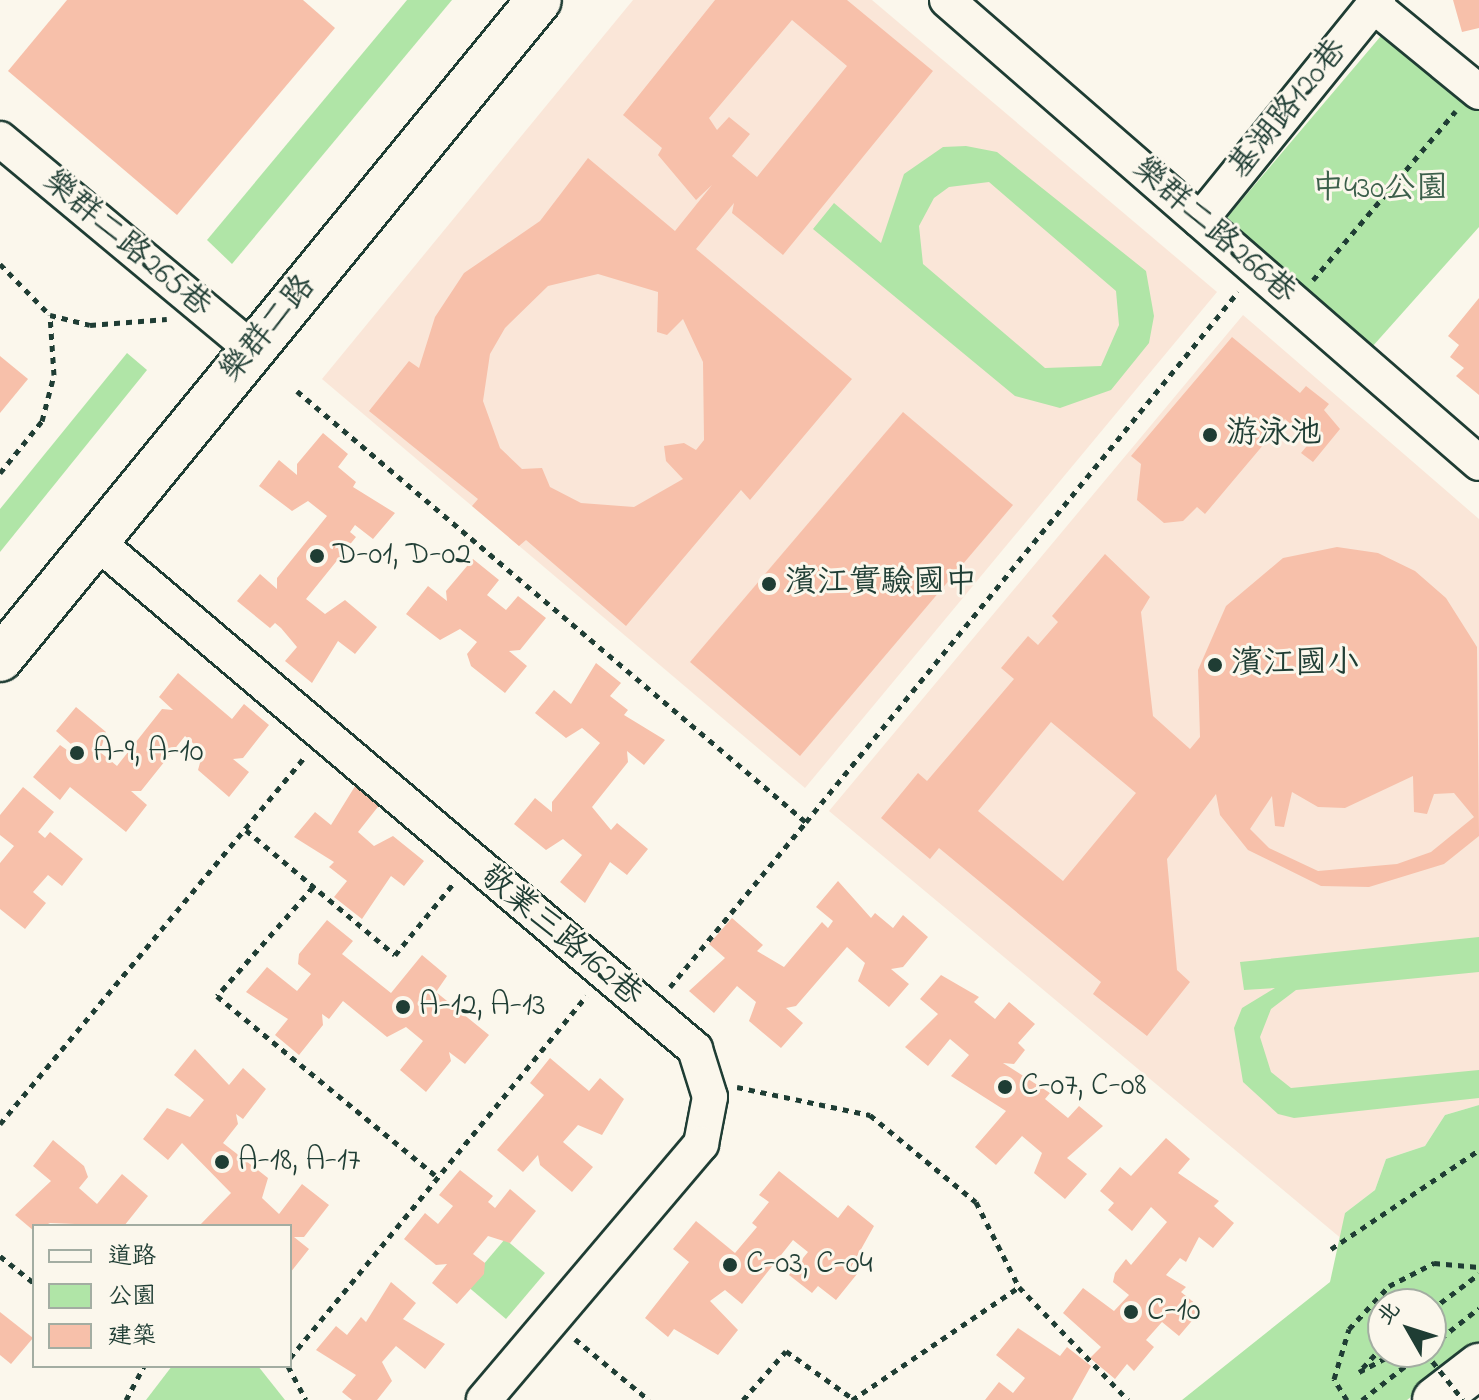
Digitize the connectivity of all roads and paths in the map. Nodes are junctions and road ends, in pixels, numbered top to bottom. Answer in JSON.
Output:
{"nodes":[{"id":1,"x":526,"y":0,"type":"edge"},
{"id":2,"x":539,"y":0,"type":"edge"},
{"id":3,"x":947,"y":0,"type":"edge"},
{"id":4,"x":1376,"y":2,"type":"edge"},
{"id":5,"x":1477,"y":90,"type":"edge"},
{"id":6,"x":0,"y":139,"type":"edge"},
{"id":7,"x":1200,"y":220,"type":"junction"},
{"id":8,"x":0,"y":264,"type":"edge"},
{"id":9,"x":1255,"y":268,"type":"junction"},
{"id":10,"x":1295,"y":303,"type":"junction"},
{"id":11,"x":50,"y":315,"type":"junction"},
{"id":12,"x":235,"y":336,"type":"junction"},
{"id":13,"x":297,"y":391,"type":"dead end"},
{"id":14,"x":1479,"y":463,"type":"edge"},
{"id":15,"x":0,"y":473,"type":"edge"},
{"id":16,"x":97,"y":542,"type":"junction"},
{"id":17,"x":0,"y":635,"type":"edge"},
{"id":18,"x":0,"y":659,"type":"edge"},
{"id":19,"x":321,"y":736,"type":"junction"},
{"id":20,"x":806,"y":822,"type":"junction"},
{"id":21,"x":246,"y":830,"type":"junction"},
{"id":22,"x":464,"y":870,"type":"dead end"},
{"id":23,"x":313,"y":887,"type":"junction"},
{"id":24,"x":594,"y":987,"type":"dead end"},
{"id":25,"x":650,"y":1012,"type":"junction"},
{"id":26,"x":736,"y":1086,"type":"dead end"},
{"id":27,"x":0,"y":1124,"type":"edge"},
{"id":28,"x":1479,"y":1150,"type":"edge"},
{"id":29,"x":435,"y":1175,"type":"junction"},
{"id":30,"x":1331,"y":1249,"type":"dead end"},
{"id":31,"x":0,"y":1256,"type":"edge"},
{"id":32,"x":1479,"y":1267,"type":"edge"},
{"id":33,"x":1479,"y":1274,"type":"edge"},
{"id":34,"x":32,"y":1281,"type":"edge"},
{"id":35,"x":1019,"y":1287,"type":"junction"},
{"id":36,"x":1447,"y":1298,"type":"edge"},
{"id":37,"x":1479,"y":1308,"type":"edge"},
{"id":38,"x":552,"y":1321,"type":"junction"},
{"id":39,"x":1447,"y":1333,"type":"edge"},
{"id":40,"x":292,"y":1355,"type":"edge"},
{"id":41,"x":1367,"y":1363,"type":"edge"},
{"id":42,"x":1479,"y":1366,"type":"edge"},
{"id":43,"x":143,"y":1368,"type":"edge"},
{"id":44,"x":289,"y":1368,"type":"edge"},
{"id":45,"x":1367,"y":1368,"type":"edge"},
{"id":46,"x":1403,"y":1368,"type":"edge"},
{"id":47,"x":1437,"y":1368,"type":"edge"},
{"id":48,"x":852,"y":1399,"type":"edge"},
{"id":49,"x":126,"y":1400,"type":"edge"},
{"id":50,"x":306,"y":1400,"type":"edge"},
{"id":51,"x":484,"y":1400,"type":"edge"},
{"id":52,"x":649,"y":1400,"type":"edge"},
{"id":53,"x":743,"y":1400,"type":"edge"},
{"id":54,"x":1128,"y":1400,"type":"edge"},
{"id":55,"x":1347,"y":1400,"type":"edge"},
{"id":56,"x":1362,"y":1400,"type":"edge"},
{"id":57,"x":1435,"y":1400,"type":"edge"},
{"id":58,"x":1463,"y":1400,"type":"edge"}],
"edges":[{"from":1,"to":12,"type":"street","name":"樂群二路"},
{"from":2,"to":12,"type":"street","name":"樂群二路"},
{"from":3,"to":7,"type":"street","name":"樂群二路266巷"},
{"from":4,"to":5,"type":"street"},
{"from":4,"to":7,"type":"street","name":"基湖路120巷"},
{"from":5,"to":10,"type":"path"},
{"from":6,"to":12,"type":"street","name":"樂群二路265巷"},
{"from":7,"to":9,"type":"street","name":"樂群二路266巷"},
{"from":8,"to":11,"type":"path"},
{"from":9,"to":10,"type":"street","name":"樂群二路266巷"},
{"from":9,"to":20,"type":"path"},
{"from":10,"to":14,"type":"street","name":"樂群二路266巷"},
{"from":11,"to":12,"type":"path"},
{"from":11,"to":15,"type":"path"},
{"from":12,"to":16,"type":"street","name":"樂群二路"},
{"from":12,"to":17,"type":"street","name":"樂群二路"},
{"from":13,"to":20,"type":"path"},
{"from":16,"to":18,"type":"street","name":"樂群二路"},
{"from":16,"to":19,"type":"street","name":"敬業三路162巷"},
{"from":19,"to":21,"type":"path"},
{"from":19,"to":25,"type":"street","name":"敬業三路162巷"},
{"from":20,"to":25,"type":"path"},
{"from":21,"to":23,"type":"path"},
{"from":21,"to":27,"type":"path"},
{"from":22,"to":23,"type":"path"},
{"from":23,"to":29,"type":"path"},
{"from":24,"to":29,"type":"path"},
{"from":25,"to":38,"type":"street","name":"敬業三路162巷"},
{"from":26,"to":35,"type":"path"},
{"from":28,"to":30,"type":"path"},
{"from":29,"to":40,"type":"path"},
{"from":31,"to":34,"type":"path"},
{"from":32,"to":55,"type":"path"},
{"from":33,"to":36,"type":"path"},
{"from":35,"to":48,"type":"path"},
{"from":35,"to":54,"type":"path"},
{"from":37,"to":39,"type":"path"},
{"from":38,"to":51,"type":"street","name":"敬業三路162巷"},
{"from":38,"to":52,"type":"path"},
{"from":41,"to":45,"type":"path"},
{"from":42,"to":57,"type":"street"},
{"from":43,"to":49,"type":"path"},
{"from":44,"to":50,"type":"path"},
{"from":46,"to":56,"type":"path"},
{"from":47,"to":58,"type":"path","bridge":true},
{"from":48,"to":53,"type":"path"}]}
